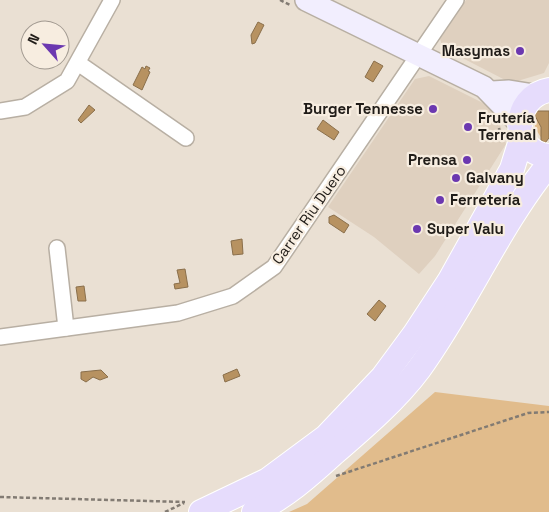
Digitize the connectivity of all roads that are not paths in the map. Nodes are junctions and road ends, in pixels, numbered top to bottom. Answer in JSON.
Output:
{"nodes":[{"id":1,"x":112,"y":0,"type":"edge"},
{"id":2,"x":306,"y":0,"type":"edge"},
{"id":3,"x":456,"y":0,"type":"edge"},
{"id":4,"x":419,"y":55,"type":"junction"},
{"id":5,"x":78,"y":63,"type":"junction"},
{"id":6,"x":545,"y":91,"type":"edge"},
{"id":7,"x":497,"y":98,"type":"junction"},
{"id":8,"x":0,"y":111,"type":"edge"},
{"id":9,"x":520,"y":130,"type":"junction"},
{"id":10,"x":186,"y":138,"type":"dead end"},
{"id":11,"x":549,"y":156,"type":"edge"},
{"id":12,"x":549,"y":164,"type":"edge"},
{"id":13,"x":57,"y":248,"type":"dead end"},
{"id":14,"x":66,"y":328,"type":"junction"},
{"id":15,"x":0,"y":337,"type":"edge"},
{"id":16,"x":194,"y":507,"type":"edge"},
{"id":17,"x":262,"y":508,"type":"edge"}],
"edges":[{"from":1,"to":5,"type":"street"},
{"from":2,"to":4,"type":"street"},
{"from":3,"to":4,"type":"street","name":"Carrer Riu Duero"},
{"from":4,"to":7,"type":"street"},
{"from":4,"to":14,"type":"street","name":"Carrer Riu Duero"},
{"from":5,"to":8,"type":"street"},
{"from":5,"to":10,"type":"street"},
{"from":6,"to":7,"type":"street"},
{"from":6,"to":9,"type":"main road"},
{"from":7,"to":9,"type":"street"},
{"from":9,"to":11,"type":"main road"},
{"from":9,"to":16,"type":"main road"},
{"from":12,"to":17,"type":"main road"},
{"from":13,"to":14,"type":"street"},
{"from":14,"to":15,"type":"street","name":"Carrer Riu Duero"}]}
